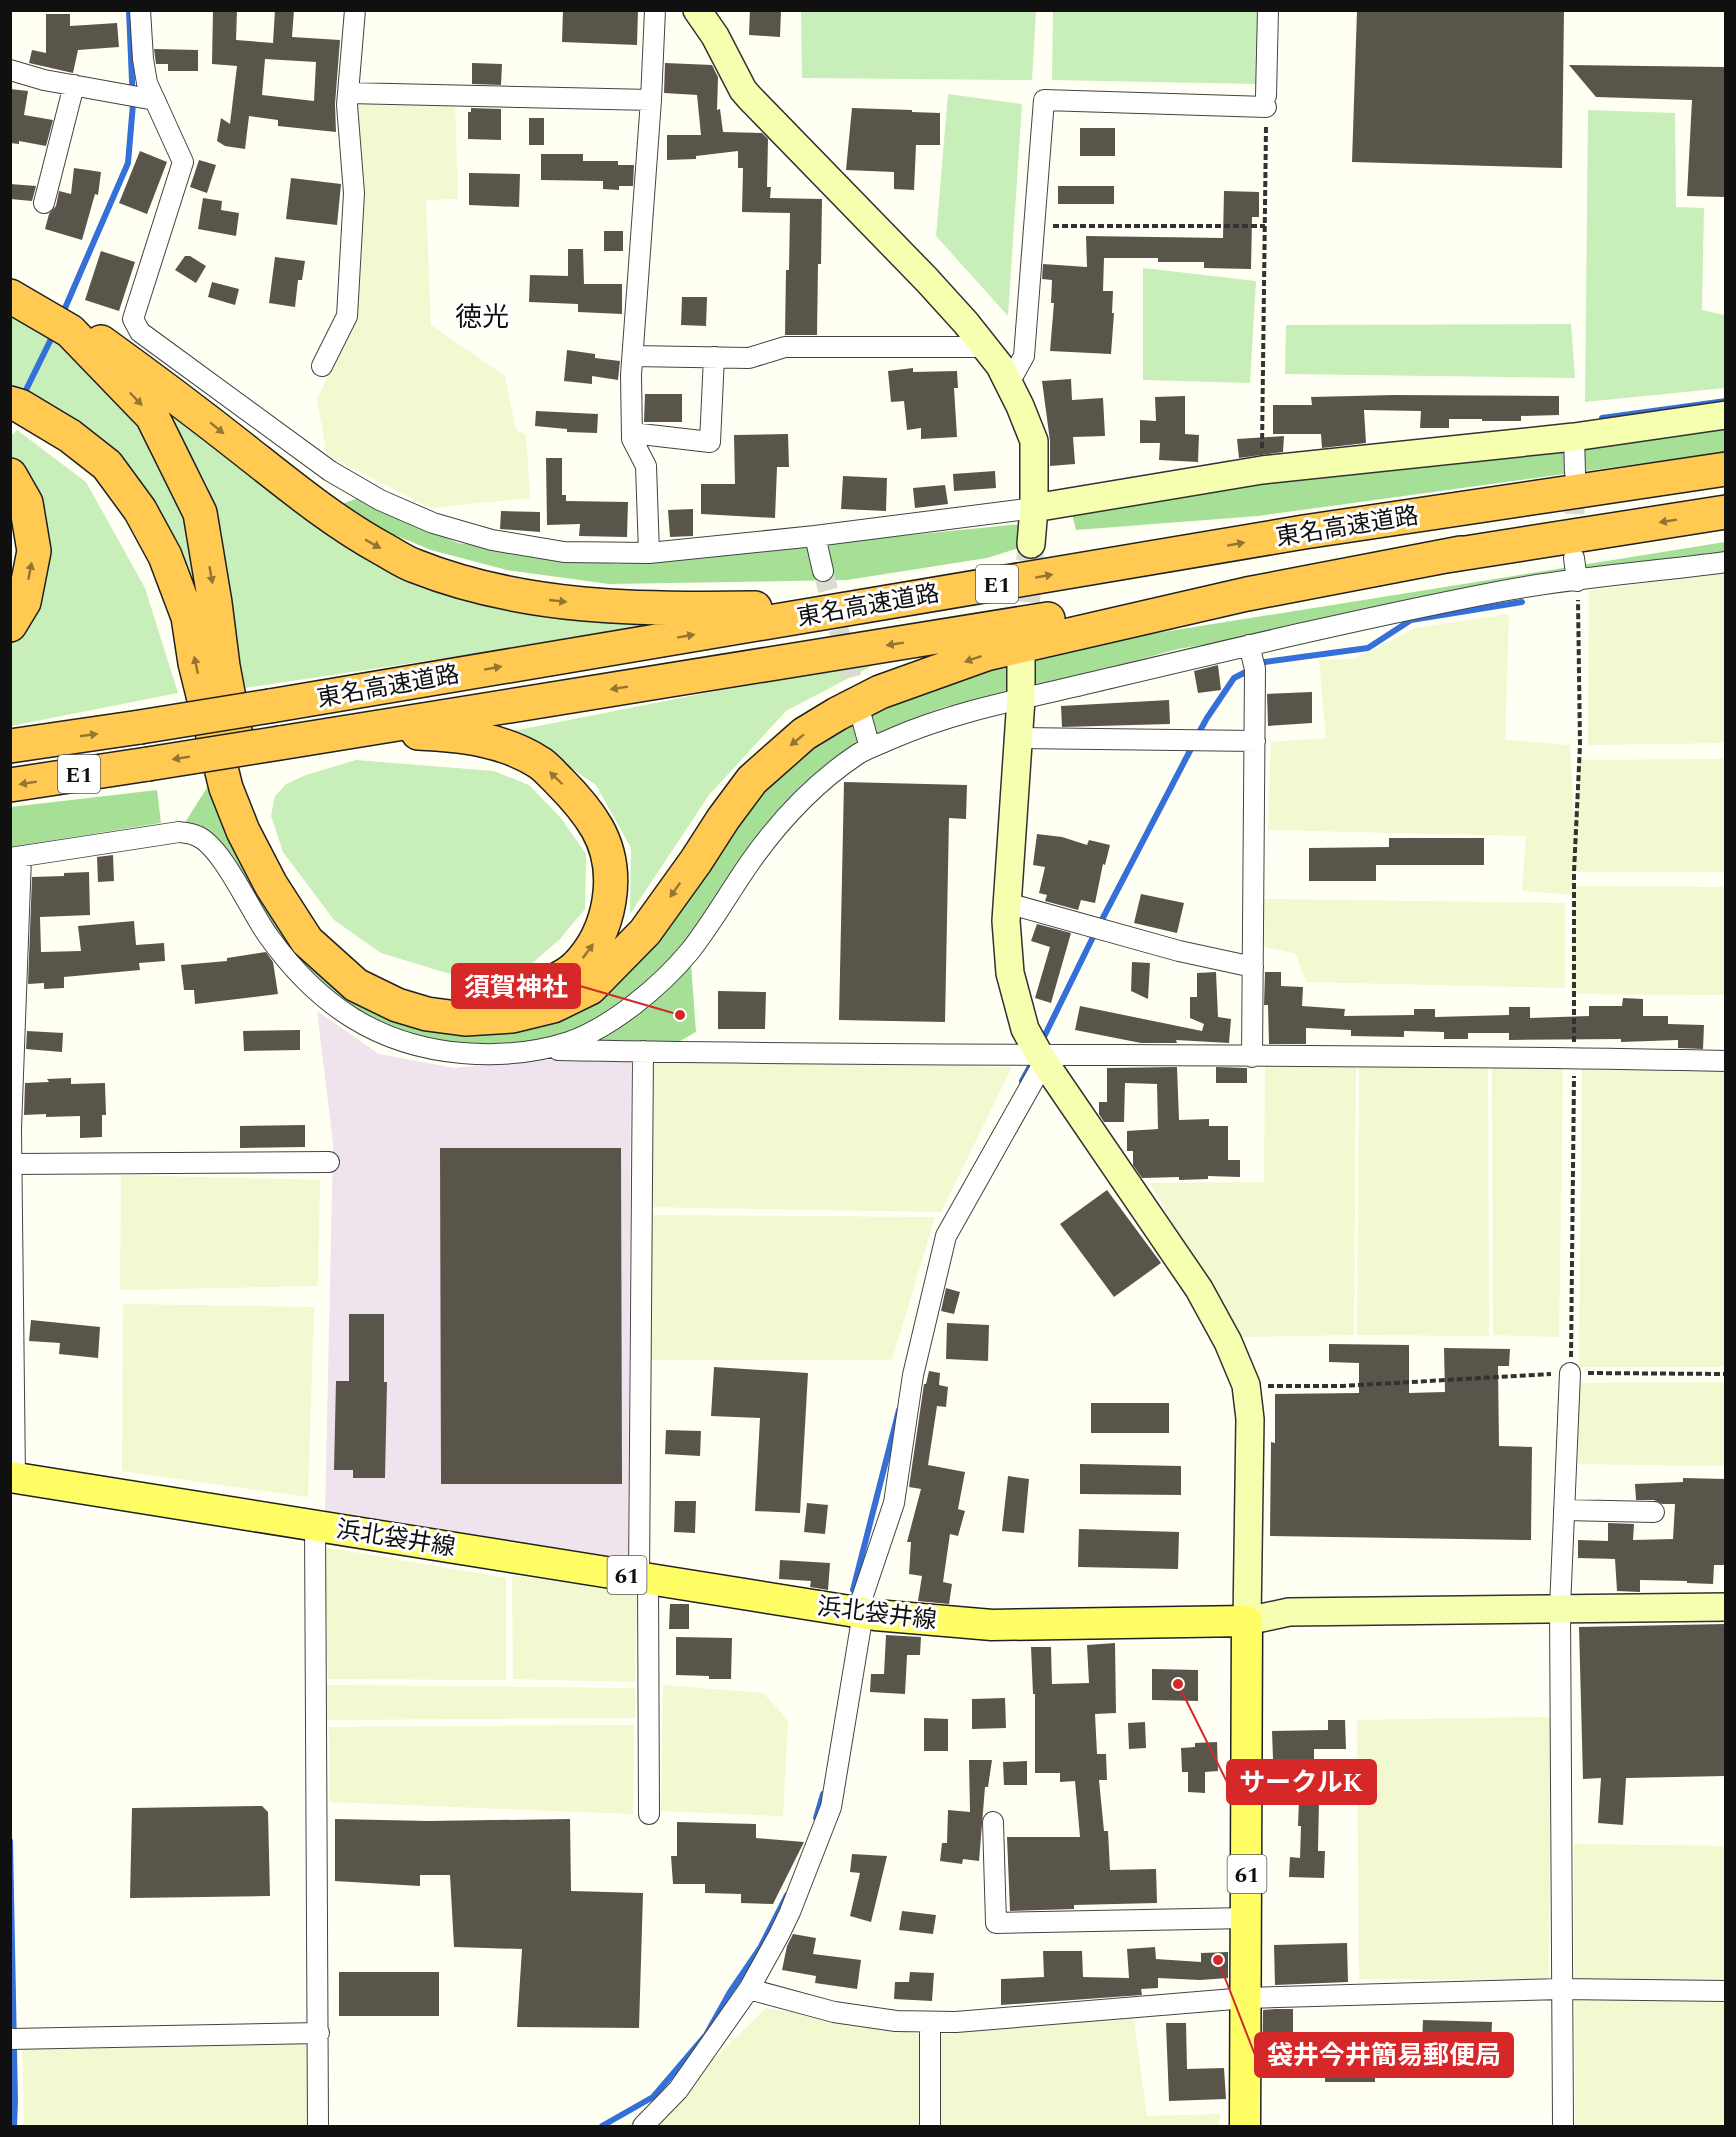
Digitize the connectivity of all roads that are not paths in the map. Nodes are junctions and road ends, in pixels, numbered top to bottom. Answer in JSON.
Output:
{"nodes":[{"id":1,"x":140,"y":10,"type":"edge"},
{"id":2,"x":355,"y":10,"type":"edge"},
{"id":3,"x":655,"y":10,"type":"edge"},
{"id":4,"x":697,"y":10,"type":"edge"},
{"id":5,"x":1268,"y":10,"type":"edge"},
{"id":6,"x":10,"y":70,"type":"edge"},
{"id":7,"x":74,"y":85,"type":"junction"},
{"id":8,"x":348,"y":93,"type":"junction"},
{"id":9,"x":155,"y":100,"type":"junction"},
{"id":10,"x":651,"y":100,"type":"junction"},
{"id":11,"x":44,"y":203,"type":"dead end"},
{"id":12,"x":10,"y":294,"type":"edge"},
{"id":13,"x":985,"y":347,"type":"junction"},
{"id":14,"x":633,"y":356,"type":"junction"},
{"id":15,"x":714,"y":357,"type":"junction"},
{"id":16,"x":322,"y":366,"type":"dead end"},
{"id":17,"x":1009,"y":383,"type":"junction"},
{"id":18,"x":10,"y":403,"type":"edge"},
{"id":19,"x":1725,"y":415,"type":"edge"},
{"id":20,"x":632,"y":433,"type":"junction"},
{"id":21,"x":1574,"y":437,"type":"junction"},
{"id":22,"x":1725,"y":470,"type":"edge"},
{"id":23,"x":1575,"y":473,"type":"tunnel mouth"},
{"id":24,"x":10,"y":475,"type":"edge"},
{"id":25,"x":1035,"y":508,"type":"junction"},
{"id":26,"x":1725,"y":512,"type":"edge"},
{"id":27,"x":815,"y":536,"type":"junction"},
{"id":28,"x":1031,"y":544,"type":"tunnel mouth"},
{"id":29,"x":1461,"y":553,"type":"junction"},
{"id":30,"x":649,"y":554,"type":"junction"},
{"id":31,"x":1574,"y":558,"type":"tunnel mouth"},
{"id":32,"x":1725,"y":562,"type":"edge"},
{"id":33,"x":824,"y":571,"type":"tunnel mouth"},
{"id":34,"x":1577,"y":581,"type":"junction"},
{"id":35,"x":883,"y":603,"type":"junction"},
{"id":36,"x":10,"y":625,"type":"edge"},
{"id":37,"x":1249,"y":645,"type":"junction"},
{"id":38,"x":1021,"y":659,"type":"tunnel mouth"},
{"id":39,"x":1021,"y":699,"type":"junction"},
{"id":40,"x":862,"y":719,"type":"tunnel mouth"},
{"id":41,"x":342,"y":733,"type":"junction"},
{"id":42,"x":1018,"y":738,"type":"junction"},
{"id":43,"x":1255,"y":741,"type":"junction"},
{"id":44,"x":10,"y":746,"type":"edge"},
{"id":45,"x":870,"y":748,"type":"junction"},
{"id":46,"x":10,"y":785,"type":"edge"},
{"id":47,"x":16,"y":857,"type":"edge"},
{"id":48,"x":1007,"y":903,"type":"junction"},
{"id":49,"x":1252,"y":967,"type":"junction"},
{"id":50,"x":538,"y":1048,"type":"junction"},
{"id":51,"x":643,"y":1052,"type":"junction"},
{"id":52,"x":1252,"y":1057,"type":"junction"},
{"id":53,"x":1042,"y":1059,"type":"junction"},
{"id":54,"x":1725,"y":1061,"type":"edge"},
{"id":55,"x":11,"y":1129,"type":"edge"},
{"id":56,"x":329,"y":1162,"type":"dead end"},
{"id":57,"x":11,"y":1164,"type":"edge"},
{"id":58,"x":1570,"y":1372,"type":"road end"},
{"id":59,"x":13,"y":1477,"type":"edge"},
{"id":60,"x":1564,"y":1510,"type":"junction"},
{"id":61,"x":1654,"y":1512,"type":"dead end"},
{"id":62,"x":315,"y":1524,"type":"junction"},
{"id":63,"x":643,"y":1578,"type":"junction"},
{"id":64,"x":1725,"y":1607,"type":"edge"},
{"id":65,"x":1560,"y":1608,"type":"junction"},
{"id":66,"x":860,"y":1613,"type":"junction"},
{"id":67,"x":1247,"y":1621,"type":"junction"},
{"id":68,"x":649,"y":1814,"type":"dead end"},
{"id":69,"x":993,"y":1822,"type":"dead end"},
{"id":70,"x":1247,"y":1918,"type":"junction"},
{"id":71,"x":749,"y":1989,"type":"junction"},
{"id":72,"x":1561,"y":1989,"type":"junction"},
{"id":73,"x":1725,"y":1991,"type":"edge"},
{"id":74,"x":1246,"y":1998,"type":"junction"},
{"id":75,"x":930,"y":2022,"type":"junction"},
{"id":76,"x":319,"y":2034,"type":"junction"},
{"id":77,"x":10,"y":2039,"type":"edge"},
{"id":78,"x":318,"y":2127,"type":"edge"},
{"id":79,"x":643,"y":2127,"type":"edge"},
{"id":80,"x":930,"y":2127,"type":"edge"},
{"id":81,"x":1245,"y":2127,"type":"edge"},
{"id":82,"x":1563,"y":2127,"type":"edge"}],
"edges":[{"from":1,"to":9,"type":"street"},
{"from":2,"to":8,"type":"street"},
{"from":3,"to":10,"type":"street"},
{"from":4,"to":13,"type":"street"},
{"from":5,"to":17,"type":"street"},
{"from":6,"to":7,"type":"street"},
{"from":7,"to":9,"type":"street"},
{"from":7,"to":11,"type":"street"},
{"from":8,"to":10,"type":"street"},
{"from":8,"to":16,"type":"street"},
{"from":9,"to":30,"type":"street"},
{"from":10,"to":14,"type":"street"},
{"from":12,"to":35,"type":"highway","one_way":true},
{"from":12,"to":41,"type":"highway","one_way":true},
{"from":13,"to":15,"type":"street"},
{"from":13,"to":17,"type":"street"},
{"from":14,"to":15,"type":"street"},
{"from":14,"to":20,"type":"street"},
{"from":15,"to":20,"type":"street"},
{"from":17,"to":25,"type":"street"},
{"from":29,"to":18,"type":"highway","one_way":true},
{"from":19,"to":21,"type":"street"},
{"from":20,"to":30,"type":"street"},
{"from":21,"to":23,"type":"street"},
{"from":21,"to":25,"type":"street"},
{"from":35,"to":22,"type":"highway","name":"東名高速道路","number":"E1","one_way":true},
{"from":36,"to":24,"type":"highway","one_way":true},
{"from":25,"to":27,"type":"street"},
{"from":25,"to":28,"type":"street"},
{"from":26,"to":29,"type":"highway","name":"東名高速道路","number":"E1","one_way":true},
{"from":27,"to":30,"type":"street"},
{"from":27,"to":33,"type":"street"},
{"from":29,"to":41,"type":"highway","name":"東名高速道路","number":"E1","one_way":true},
{"from":31,"to":34,"type":"street"},
{"from":32,"to":34,"type":"street"},
{"from":34,"to":37,"type":"street"},
{"from":44,"to":35,"type":"highway","name":"東名高速道路","number":"E1","one_way":true,"bridge":true},
{"from":37,"to":39,"type":"street"},
{"from":37,"to":43,"type":"street"},
{"from":38,"to":39,"type":"street"},
{"from":39,"to":42,"type":"street"},
{"from":39,"to":45,"type":"street"},
{"from":40,"to":45,"type":"street"},
{"from":41,"to":46,"type":"highway","name":"東名高速道路","number":"E1","one_way":true,"bridge":true},
{"from":42,"to":43,"type":"street"},
{"from":42,"to":48,"type":"street"},
{"from":43,"to":49,"type":"street"},
{"from":45,"to":50,"type":"street"},
{"from":47,"to":50,"type":"street"},
{"from":47,"to":55,"type":"street"},
{"from":48,"to":49,"type":"street"},
{"from":48,"to":53,"type":"street"},
{"from":49,"to":52,"type":"street"},
{"from":50,"to":51,"type":"street"},
{"from":51,"to":53,"type":"street"},
{"from":51,"to":63,"type":"street"},
{"from":52,"to":53,"type":"street"},
{"from":52,"to":54,"type":"street"},
{"from":53,"to":66,"type":"street"},
{"from":53,"to":67,"type":"street"},
{"from":55,"to":57,"type":"street"},
{"from":56,"to":57,"type":"street"},
{"from":57,"to":59,"type":"street"},
{"from":58,"to":60,"type":"street"},
{"from":59,"to":62,"type":"main road","name":"浜北袋井線","number":"61"},
{"from":60,"to":61,"type":"street"},
{"from":60,"to":65,"type":"street"},
{"from":62,"to":63,"type":"main road","name":"浜北袋井線","number":"61"},
{"from":62,"to":76,"type":"street"},
{"from":63,"to":66,"type":"main road","name":"浜北袋井線","number":"61"},
{"from":63,"to":68,"type":"street"},
{"from":64,"to":65,"type":"street"},
{"from":65,"to":67,"type":"street"},
{"from":65,"to":72,"type":"street"},
{"from":66,"to":67,"type":"main road","name":"浜北袋井線","number":"61"},
{"from":66,"to":71,"type":"street"},
{"from":67,"to":70,"type":"main road","number":"61"},
{"from":69,"to":70,"type":"street"},
{"from":70,"to":74,"type":"main road","number":"61"},
{"from":71,"to":75,"type":"street"},
{"from":71,"to":79,"type":"street"},
{"from":72,"to":73,"type":"street"},
{"from":72,"to":74,"type":"street"},
{"from":72,"to":82,"type":"street"},
{"from":74,"to":75,"type":"street"},
{"from":74,"to":81,"type":"main road","number":"61"},
{"from":75,"to":80,"type":"street"},
{"from":76,"to":77,"type":"street"},
{"from":76,"to":78,"type":"street"}]}
